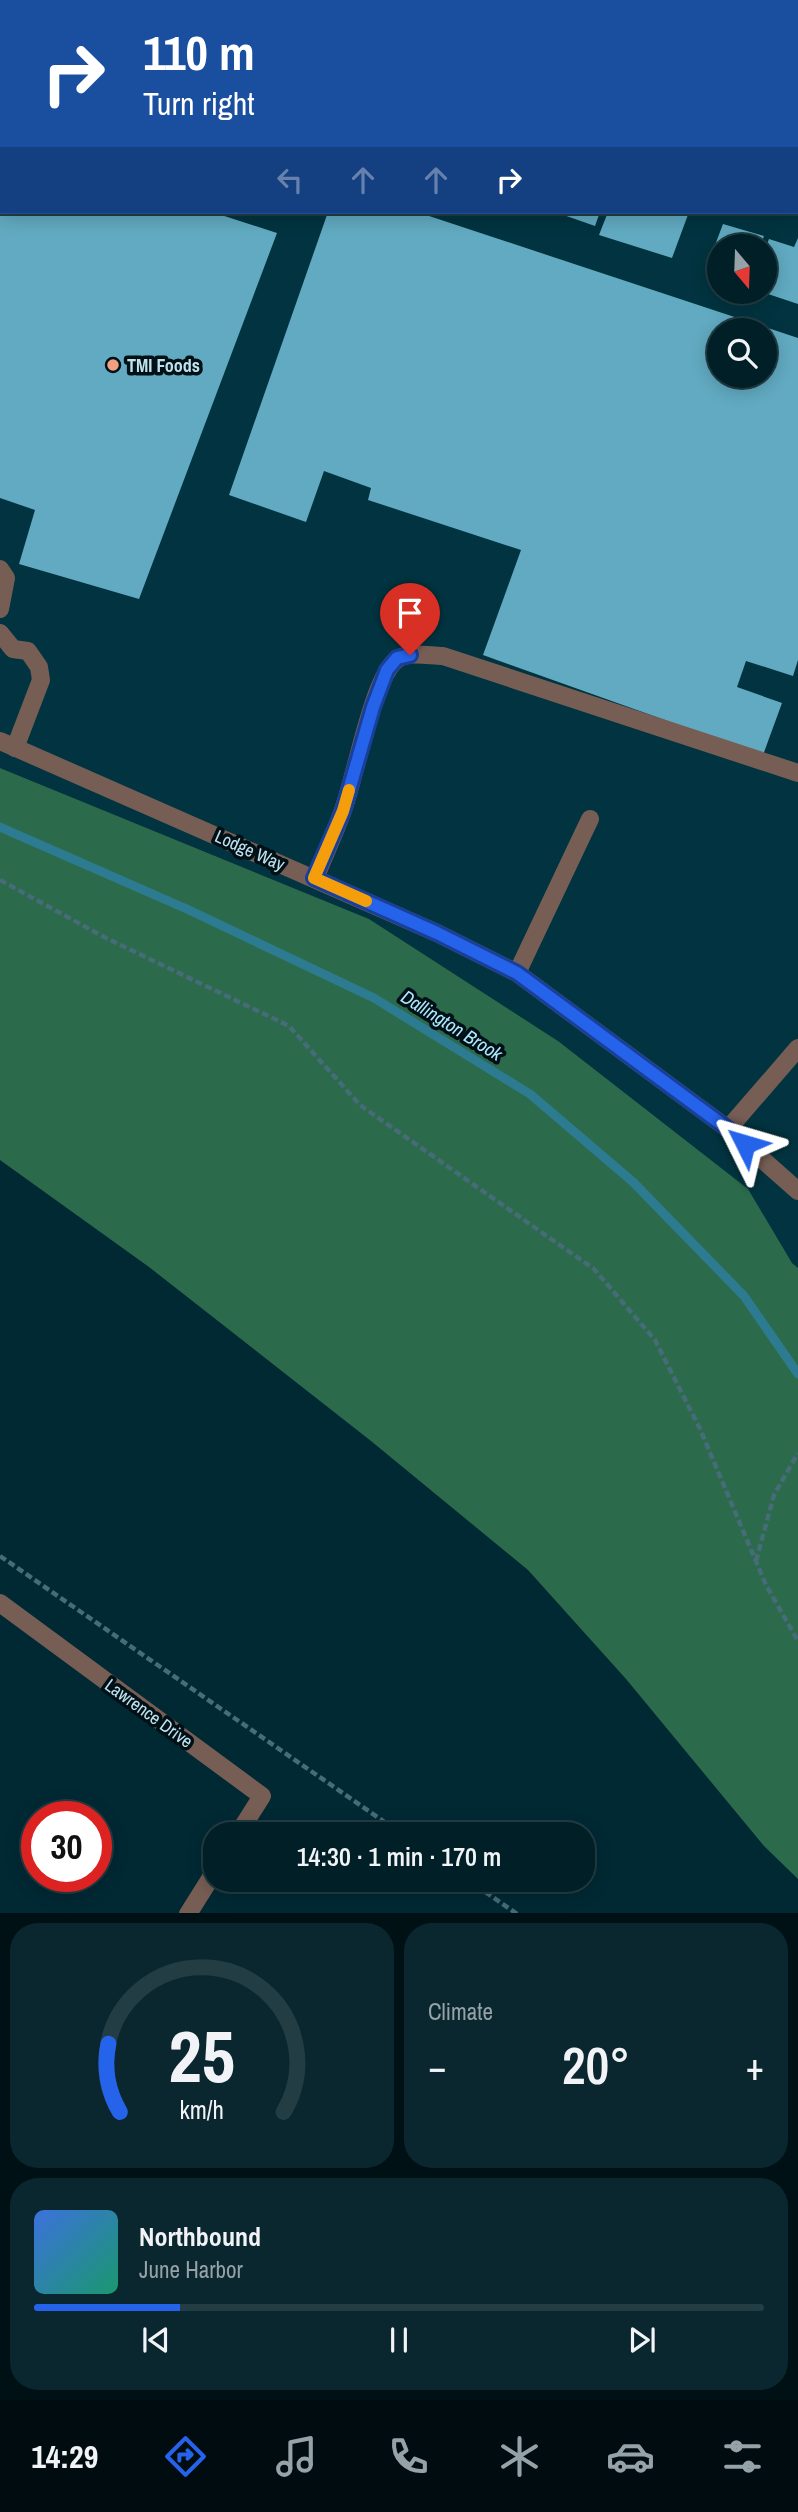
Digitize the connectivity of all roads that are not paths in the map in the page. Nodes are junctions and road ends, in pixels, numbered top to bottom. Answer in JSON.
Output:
{"nodes":[{"id":1,"x":0,"y":569,"type":"edge"},
{"id":2,"x":0,"y":609,"type":"edge"},
{"id":3,"x":0,"y":633,"type":"edge"},
{"id":4,"x":8,"y":744,"type":"edge"},
{"id":5,"x":798,"y":773,"type":"edge"},
{"id":6,"x":590,"y":819,"type":"dead end"},
{"id":7,"x":314,"y":878,"type":"junction"},
{"id":8,"x":517,"y":973,"type":"junction"},
{"id":9,"x":798,"y":1048,"type":"edge"},
{"id":10,"x":728,"y":1129,"type":"junction"},
{"id":11,"x":798,"y":1191,"type":"edge"},
{"id":12,"x":0,"y":1603,"type":"edge"},
{"id":13,"x":246,"y":1822,"type":"edge"},
{"id":14,"x":203,"y":1890,"type":"edge"},
{"id":15,"x":188,"y":1913,"type":"edge"}],
"edges":[{"from":1,"to":2,"type":"street"},
{"from":3,"to":4,"type":"street"},
{"from":4,"to":7,"type":"street","name":"Lodge Way"},
{"from":5,"to":7,"type":"street"},
{"from":6,"to":8,"type":"street"},
{"from":7,"to":8,"type":"street","name":"Lodge Way"},
{"from":8,"to":10,"type":"street","name":"Lodge Way"},
{"from":9,"to":10,"type":"street"},
{"from":10,"to":11,"type":"street","name":"Lodge Way"},
{"from":12,"to":13,"type":"street","name":"Lawrence Drive"},
{"from":14,"to":15,"type":"street"}]}
